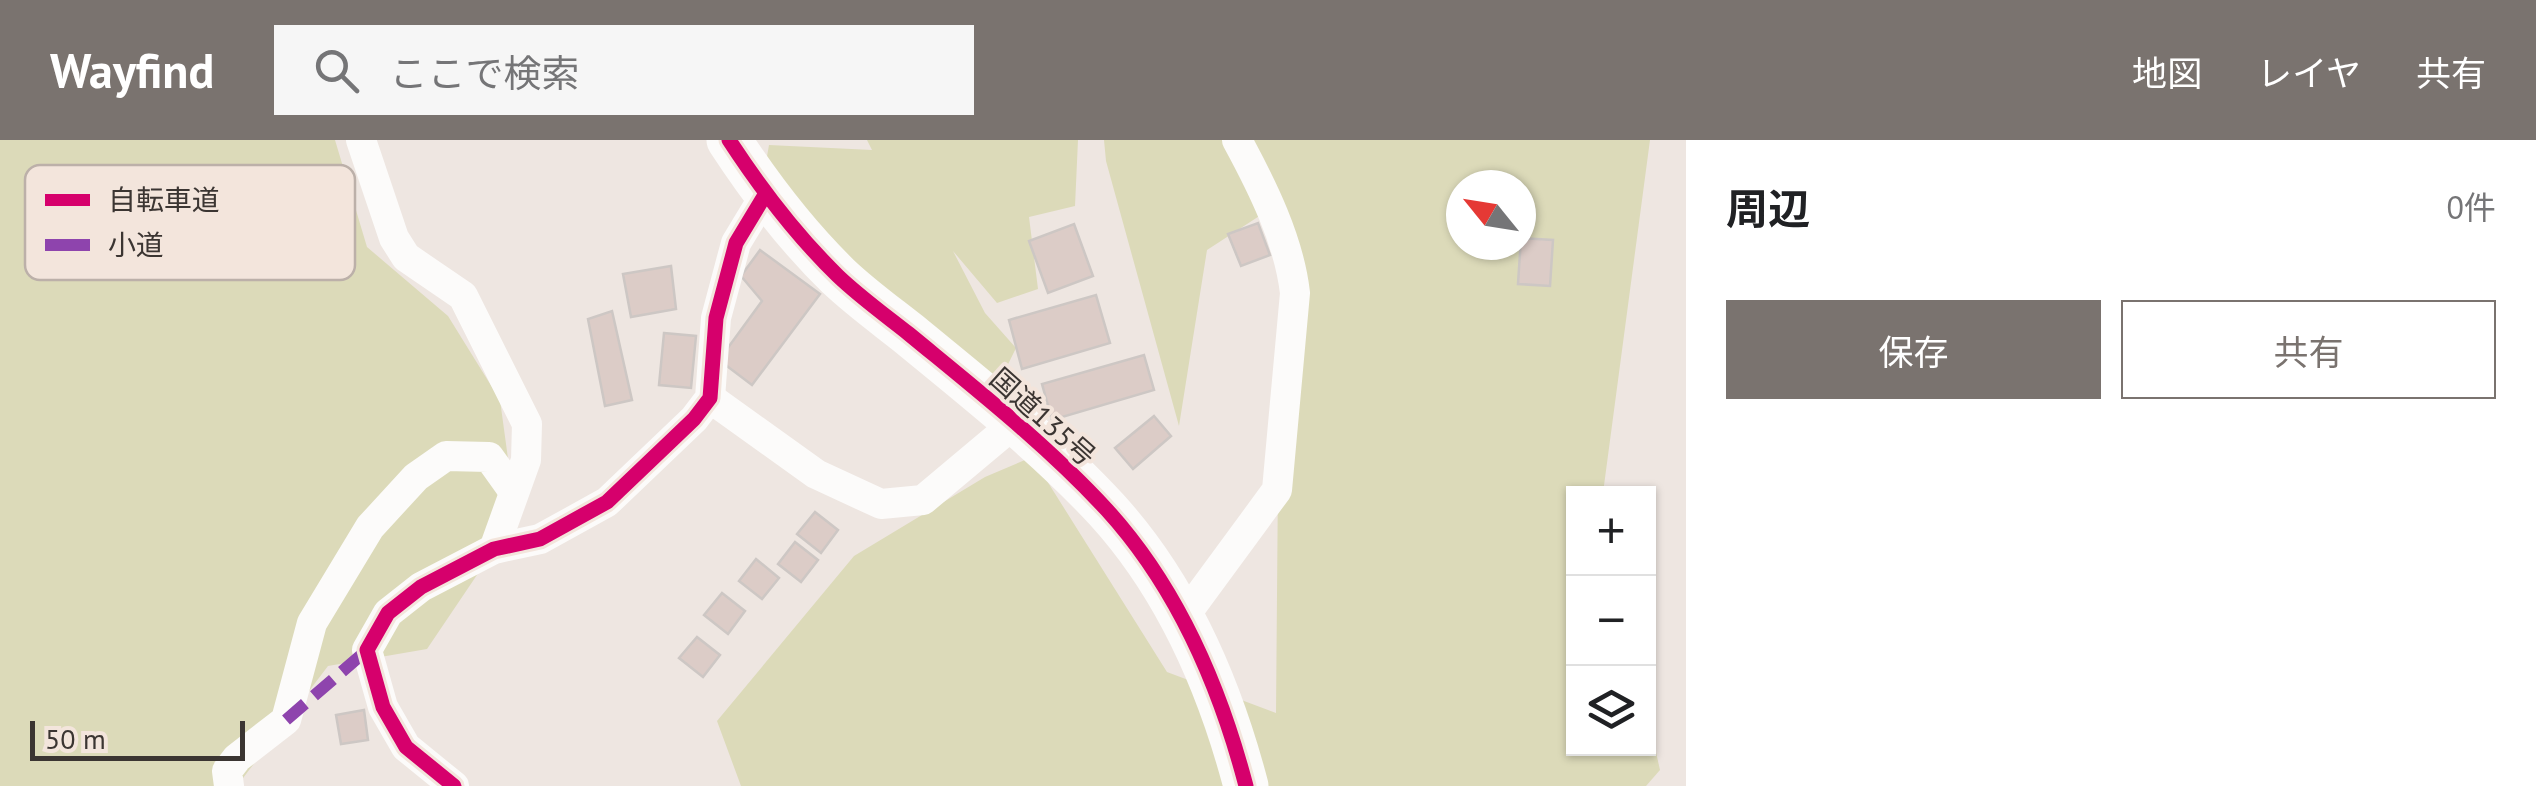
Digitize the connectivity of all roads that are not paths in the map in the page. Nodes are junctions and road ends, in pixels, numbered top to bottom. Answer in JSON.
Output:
{"nodes":[{"id":1,"x":361,"y":140,"type":"edge"},
{"id":2,"x":729,"y":140,"type":"edge"},
{"id":3,"x":1237,"y":140,"type":"edge"},
{"id":4,"x":766,"y":195,"type":"junction"},
{"id":5,"x":710,"y":398,"type":"junction"},
{"id":6,"x":1016,"y":422,"type":"junction"},
{"id":7,"x":514,"y":492,"type":"junction"},
{"id":8,"x":494,"y":550,"type":"junction"},
{"id":9,"x":1183,"y":618,"type":"junction"},
{"id":10,"x":229,"y":786,"type":"edge"},
{"id":11,"x":454,"y":786,"type":"edge"},
{"id":12,"x":1246,"y":786,"type":"edge"}],
"edges":[{"from":1,"to":7,"type":"street"},
{"from":2,"to":4,"type":"highway","name":"国道135号"},
{"from":3,"to":9,"type":"street"},
{"from":4,"to":5,"type":"street"},
{"from":4,"to":6,"type":"highway","name":"国道135号"},
{"from":5,"to":6,"type":"street"},
{"from":5,"to":8,"type":"street"},
{"from":6,"to":9,"type":"highway","name":"国道135号"},
{"from":7,"to":8,"type":"street"},
{"from":7,"to":10,"type":"street"},
{"from":8,"to":11,"type":"street"},
{"from":9,"to":12,"type":"highway","name":"国道135号"}]}
